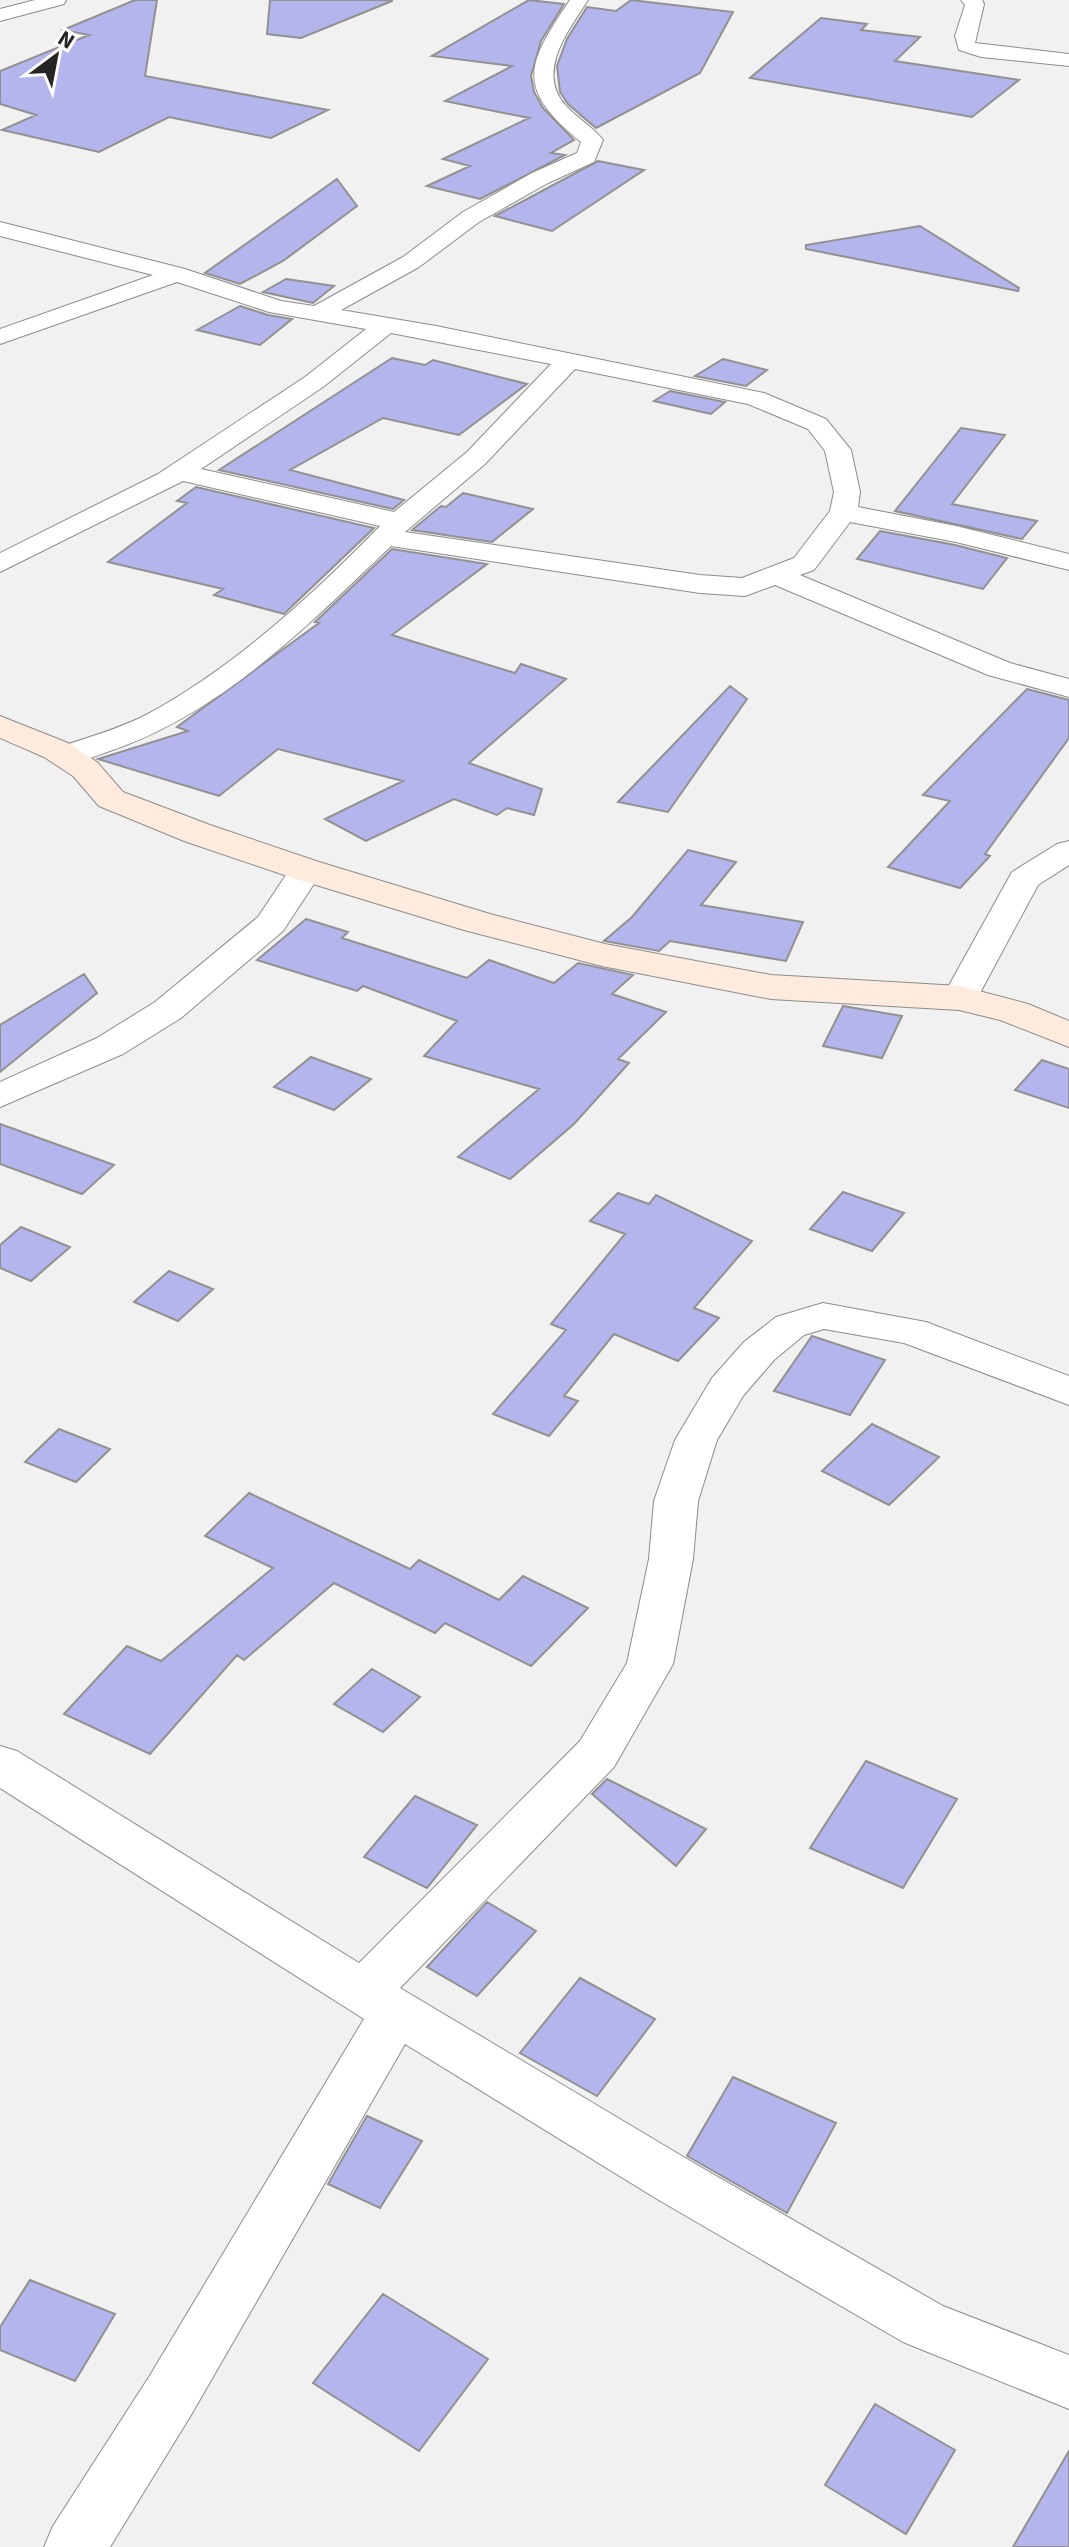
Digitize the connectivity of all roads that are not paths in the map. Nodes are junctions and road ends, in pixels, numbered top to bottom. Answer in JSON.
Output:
{"nodes":[{"id":1,"x":57,"y":0,"type":"edge"},
{"id":2,"x":579,"y":0,"type":"edge"},
{"id":3,"x":970,"y":0,"type":"edge"},
{"id":4,"x":0,"y":15,"type":"edge"},
{"id":5,"x":1069,"y":60,"type":"edge"},
{"id":6,"x":0,"y":229,"type":"edge"},
{"id":7,"x":177,"y":274,"type":"junction"},
{"id":8,"x":315,"y":315,"type":"junction"},
{"id":9,"x":386,"y":325,"type":"junction"},
{"id":10,"x":0,"y":337,"type":"edge"},
{"id":11,"x":569,"y":360,"type":"junction"},
{"id":12,"x":178,"y":472,"type":"junction"},
{"id":13,"x":843,"y":512,"type":"junction"},
{"id":14,"x":392,"y":529,"type":"junction"},
{"id":15,"x":1069,"y":562,"type":"edge"},
{"id":16,"x":0,"y":564,"type":"edge"},
{"id":17,"x":777,"y":576,"type":"junction"},
{"id":18,"x":1069,"y":688,"type":"edge"},
{"id":19,"x":0,"y":726,"type":"edge"},
{"id":20,"x":65,"y":756,"type":"junction"},
{"id":21,"x":1069,"y":851,"type":"edge"},
{"id":22,"x":306,"y":870,"type":"junction"},
{"id":23,"x":960,"y":998,"type":"junction"},
{"id":24,"x":1069,"y":1035,"type":"edge"},
{"id":25,"x":0,"y":1096,"type":"edge"},
{"id":26,"x":1069,"y":1391,"type":"edge"},
{"id":27,"x":0,"y":1764,"type":"edge"},
{"id":28,"x":380,"y":2002,"type":"junction"},
{"id":29,"x":1069,"y":2382,"type":"edge"},
{"id":30,"x":75,"y":2547,"type":"edge"}],
"edges":[{"from":1,"to":4,"type":"street"},
{"from":2,"to":8,"type":"street"},
{"from":3,"to":5,"type":"street"},
{"from":6,"to":7,"type":"street"},
{"from":7,"to":8,"type":"street"},
{"from":7,"to":10,"type":"street"},
{"from":8,"to":9,"type":"street"},
{"from":9,"to":11,"type":"street"},
{"from":9,"to":12,"type":"street"},
{"from":11,"to":13,"type":"street"},
{"from":11,"to":14,"type":"street"},
{"from":12,"to":14,"type":"street"},
{"from":12,"to":16,"type":"street"},
{"from":13,"to":15,"type":"street"},
{"from":13,"to":17,"type":"street"},
{"from":14,"to":17,"type":"street"},
{"from":14,"to":20,"type":"street"},
{"from":17,"to":18,"type":"street"},
{"from":19,"to":20,"type":"main road"},
{"from":20,"to":22,"type":"main road"},
{"from":21,"to":23,"type":"street"},
{"from":22,"to":23,"type":"main road"},
{"from":22,"to":25,"type":"street"},
{"from":23,"to":24,"type":"main road"},
{"from":26,"to":28,"type":"street"},
{"from":27,"to":28,"type":"street"},
{"from":28,"to":29,"type":"street"},
{"from":28,"to":30,"type":"street"}]}
